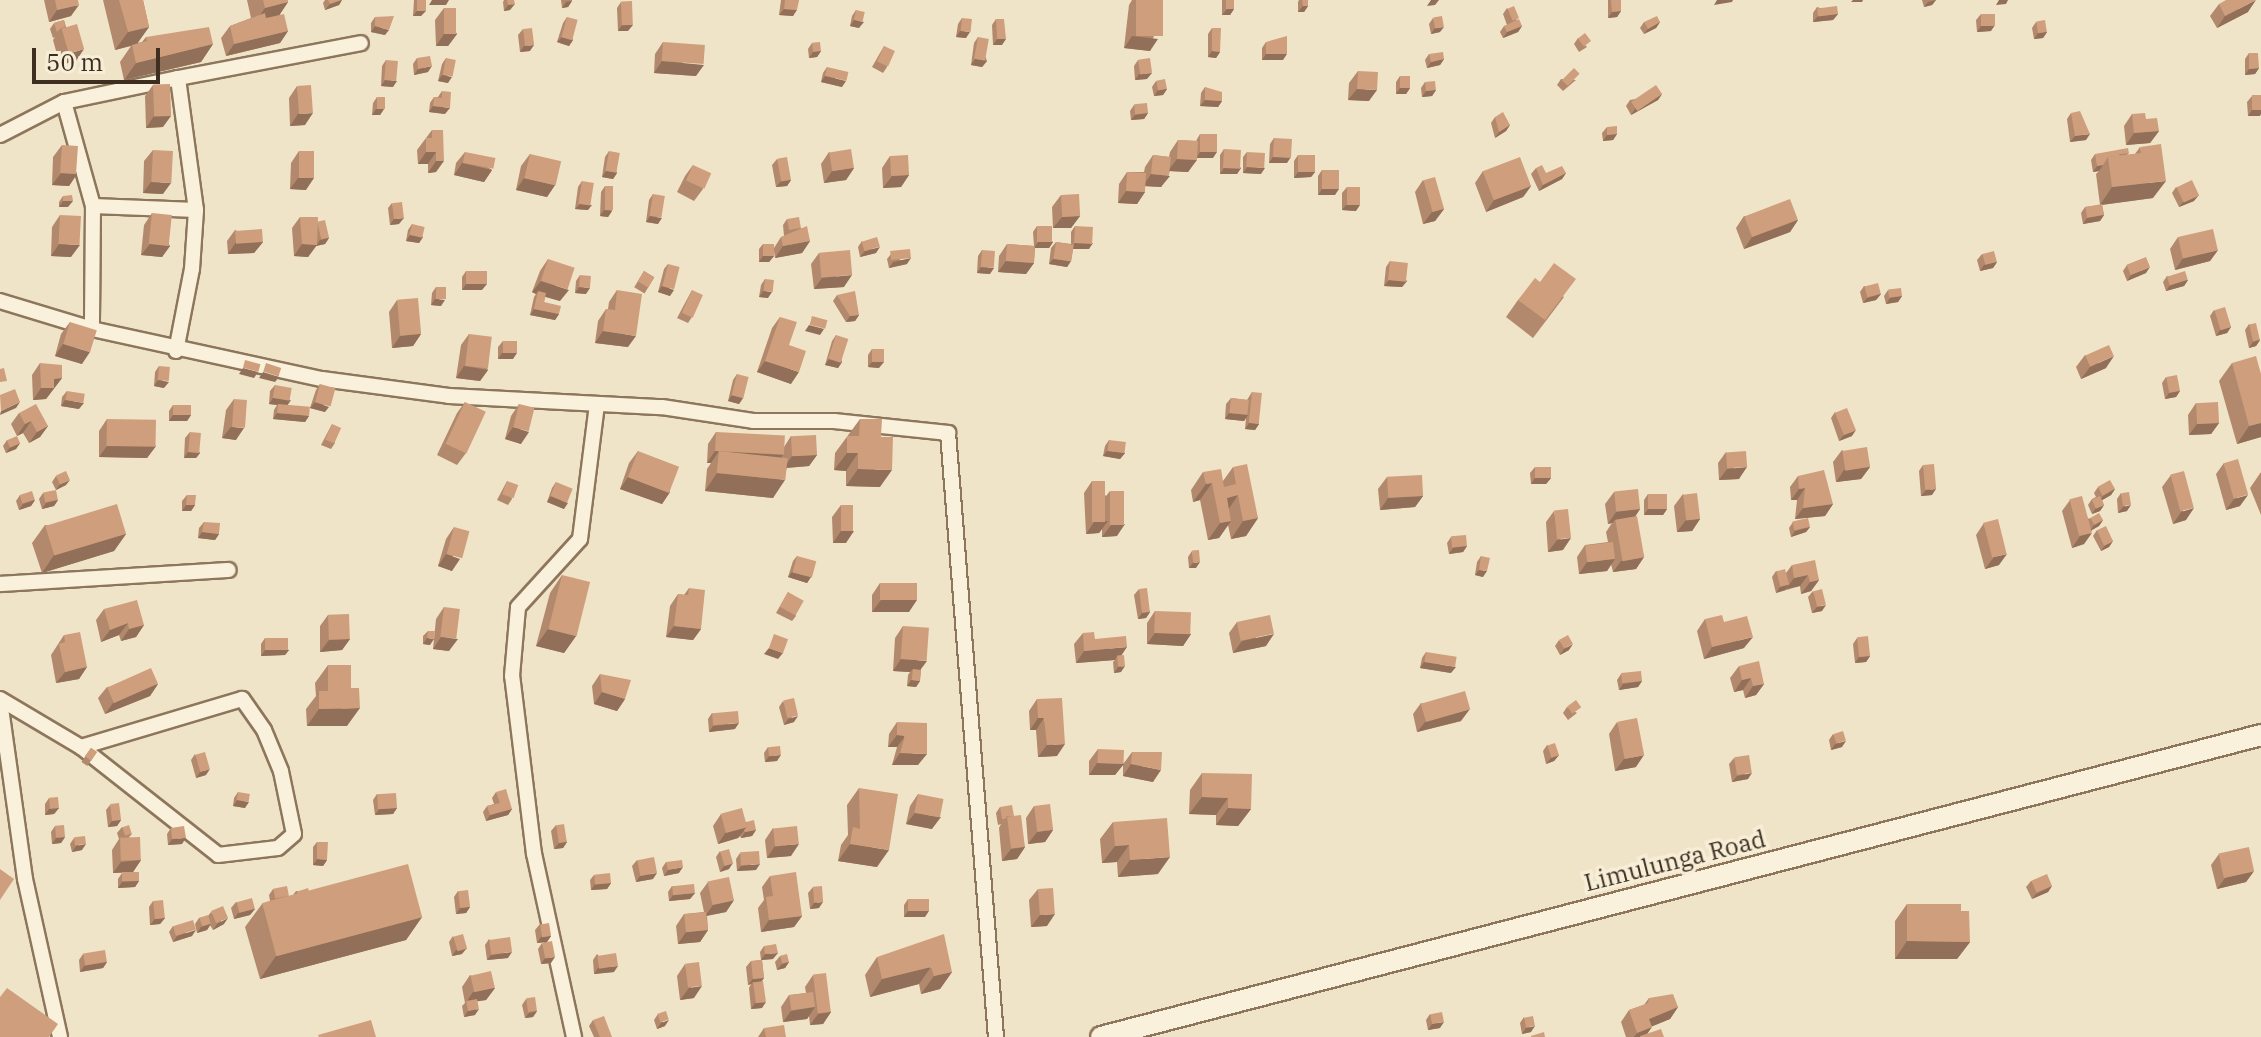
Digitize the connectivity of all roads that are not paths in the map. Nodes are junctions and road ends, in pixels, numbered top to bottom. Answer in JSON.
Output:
{"nodes":[{"id":1,"x":361,"y":43,"type":"dead end"},
{"id":2,"x":178,"y":78,"type":"junction"},
{"id":3,"x":64,"y":102,"type":"junction"},
{"id":4,"x":0,"y":135,"type":"edge"},
{"id":5,"x":93,"y":206,"type":"junction"},
{"id":6,"x":196,"y":210,"type":"junction"},
{"id":7,"x":0,"y":301,"type":"edge"},
{"id":8,"x":92,"y":329,"type":"junction"},
{"id":9,"x":176,"y":351,"type":"junction"},
{"id":10,"x":597,"y":404,"type":"junction"},
{"id":11,"x":229,"y":570,"type":"dead end"},
{"id":12,"x":0,"y":584,"type":"edge"},
{"id":13,"x":0,"y":700,"type":"edge"},
{"id":14,"x":2261,"y":735,"type":"edge"},
{"id":15,"x":81,"y":747,"type":"junction"},
{"id":16,"x":60,"y":1037,"type":"edge"},
{"id":17,"x":574,"y":1037,"type":"edge"},
{"id":18,"x":996,"y":1037,"type":"edge"},
{"id":19,"x":1101,"y":1037,"type":"edge"}],
"edges":[{"from":1,"to":2,"type":"street"},
{"from":2,"to":3,"type":"street"},
{"from":2,"to":6,"type":"street"},
{"from":3,"to":4,"type":"street"},
{"from":3,"to":5,"type":"street"},
{"from":5,"to":6,"type":"street"},
{"from":5,"to":8,"type":"street"},
{"from":6,"to":9,"type":"street"},
{"from":7,"to":8,"type":"street"},
{"from":8,"to":9,"type":"street"},
{"from":9,"to":10,"type":"street"},
{"from":10,"to":17,"type":"street"},
{"from":10,"to":18,"type":"street"},
{"from":11,"to":12,"type":"street"},
{"from":13,"to":15,"type":"street"},
{"from":13,"to":16,"type":"street"},
{"from":14,"to":19,"type":"main road","name":"Limulunga Road"},
{"from":15,"to":15,"type":"street"}]}
